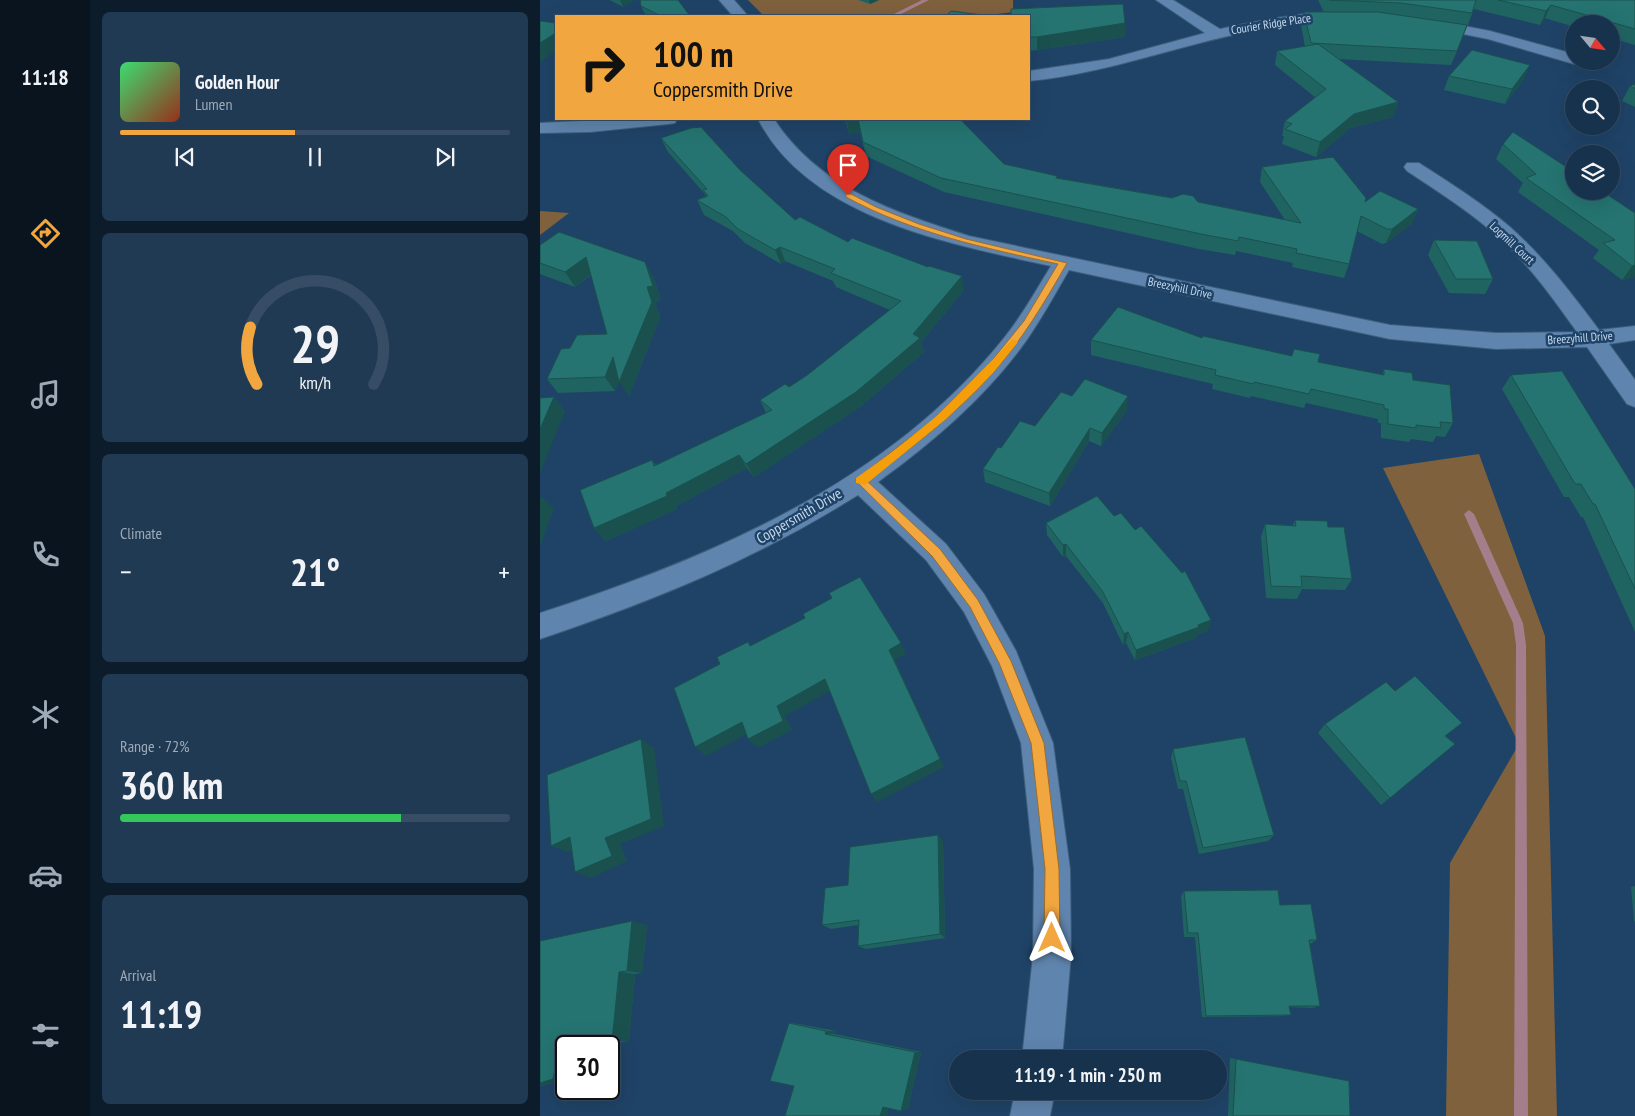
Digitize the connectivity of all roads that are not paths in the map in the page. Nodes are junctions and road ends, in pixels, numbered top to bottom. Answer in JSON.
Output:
{"nodes":[{"id":1,"x":726,"y":0,"type":"edge"},
{"id":2,"x":1164,"y":0,"type":"edge"},
{"id":3,"x":740,"y":15,"type":"edge"},
{"id":4,"x":1360,"y":17,"type":"edge"},
{"id":5,"x":1413,"y":21,"type":"edge"},
{"id":6,"x":1217,"y":34,"type":"junction"},
{"id":7,"x":1565,"y":57,"type":"edge"},
{"id":8,"x":1030,"y":76,"type":"edge"},
{"id":9,"x":659,"y":120,"type":"edge"},
{"id":10,"x":767,"y":120,"type":"edge"},
{"id":11,"x":540,"y":128,"type":"edge"},
{"id":12,"x":1413,"y":167,"type":"dead end"},
{"id":13,"x":1063,"y":263,"type":"junction"},
{"id":14,"x":1635,"y":333,"type":"edge"},
{"id":15,"x":1592,"y":339,"type":"junction"},
{"id":16,"x":1635,"y":398,"type":"edge"},
{"id":17,"x":860,"y":480,"type":"junction"},
{"id":18,"x":540,"y":626,"type":"edge"},
{"id":19,"x":1043,"y":1050,"type":"edge"},
{"id":20,"x":1033,"y":1100,"type":"edge"},
{"id":21,"x":1030,"y":1116,"type":"edge"}],
"edges":[{"from":1,"to":3,"type":"street"},
{"from":2,"to":6,"type":"street"},
{"from":4,"to":6,"type":"street","name":"Courier Ridge Place"},
{"from":5,"to":7,"type":"street"},
{"from":6,"to":8,"type":"street","name":"Courier Ridge Place"},
{"from":9,"to":11,"type":"street"},
{"from":10,"to":13,"type":"street","name":"Breezyhill Drive"},
{"from":12,"to":15,"type":"street","name":"Logmill Court"},
{"from":13,"to":15,"type":"street","name":"Breezyhill Drive"},
{"from":13,"to":17,"type":"street","name":"Coppersmith Drive"},
{"from":14,"to":15,"type":"street","name":"Breezyhill Drive"},
{"from":15,"to":16,"type":"street","name":"Logmill Court"},
{"from":17,"to":18,"type":"street","name":"Coppersmith Drive"},
{"from":17,"to":19,"type":"street"},
{"from":20,"to":21,"type":"street"}]}
